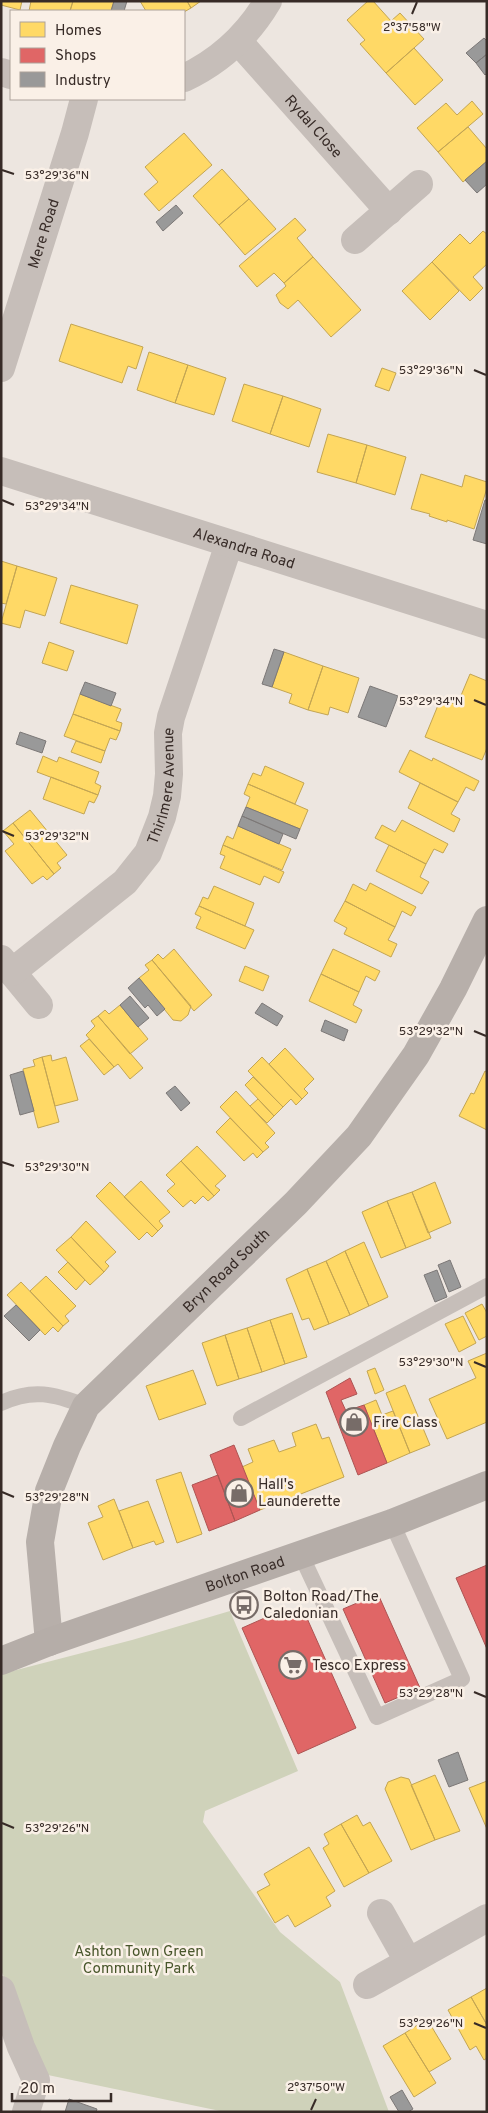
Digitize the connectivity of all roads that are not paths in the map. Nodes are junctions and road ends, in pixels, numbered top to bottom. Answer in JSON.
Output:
{"nodes":[{"id":1,"x":268,"y":1,"type":"edge"},
{"id":2,"x":238,"y":41,"type":"junction"},
{"id":3,"x":185,"y":77,"type":"edge"},
{"id":4,"x":84,"y":100,"type":"edge"},
{"id":5,"x":420,"y":184,"type":"dead end"},
{"id":6,"x":389,"y":210,"type":"junction"},
{"id":7,"x":355,"y":240,"type":"dead end"},
{"id":8,"x":1,"y":368,"type":"edge"},
{"id":9,"x":1,"y":471,"type":"edge"},
{"id":10,"x":229,"y":544,"type":"junction"},
{"id":11,"x":487,"y":625,"type":"edge"},
{"id":12,"x":487,"y":920,"type":"edge"},
{"id":13,"x":7,"y":965,"type":"edge"},
{"id":14,"x":39,"y":1006,"type":"dead end"},
{"id":15,"x":487,"y":1286,"type":"edge"},
{"id":16,"x":1,"y":1403,"type":"edge"},
{"id":17,"x":86,"y":1406,"type":"junction"},
{"id":18,"x":242,"y":1418,"type":"dead end"},
{"id":19,"x":487,"y":1485,"type":"edge"},
{"id":20,"x":392,"y":1523,"type":"junction"},
{"id":21,"x":301,"y":1555,"type":"junction"},
{"id":22,"x":49,"y":1642,"type":"junction"},
{"id":23,"x":1,"y":1660,"type":"edge"},
{"id":24,"x":381,"y":1913,"type":"dead end"},
{"id":25,"x":487,"y":1918,"type":"edge"},
{"id":26,"x":408,"y":1961,"type":"junction"},
{"id":27,"x":368,"y":1985,"type":"dead end"},
{"id":28,"x":1,"y":1990,"type":"edge"},
{"id":29,"x":26,"y":2112,"type":"edge"}],
"edges":[{"from":1,"to":2,"type":"street"},
{"from":2,"to":3,"type":"street"},
{"from":2,"to":6,"type":"street","name":"Rydal Close"},
{"from":4,"to":8,"type":"street","name":"Mere Road"},
{"from":5,"to":6,"type":"street"},
{"from":6,"to":7,"type":"street"},
{"from":9,"to":10,"type":"street","name":"Alexandra Road"},
{"from":10,"to":11,"type":"street","name":"Alexandra Road"},
{"from":10,"to":13,"type":"street","name":"Thirlmere Avenue"},
{"from":12,"to":17,"type":"main road","name":"Bryn Road South"},
{"from":13,"to":14,"type":"street","name":"Thirlmere Avenue"},
{"from":15,"to":18,"type":"lane"},
{"from":16,"to":17,"type":"lane"},
{"from":17,"to":22,"type":"main road","name":"Bryn Road South"},
{"from":19,"to":20,"type":"main road","name":"Bolton Road"},
{"from":20,"to":21,"type":"main road","name":"Bolton Road"},
{"from":20,"to":21,"type":"lane"},
{"from":21,"to":22,"type":"main road","name":"Bolton Road"},
{"from":22,"to":23,"type":"main road","name":"Bolton Road"},
{"from":24,"to":26,"type":"street"},
{"from":25,"to":26,"type":"street"},
{"from":26,"to":27,"type":"street"},
{"from":28,"to":29,"type":"street"}]}
